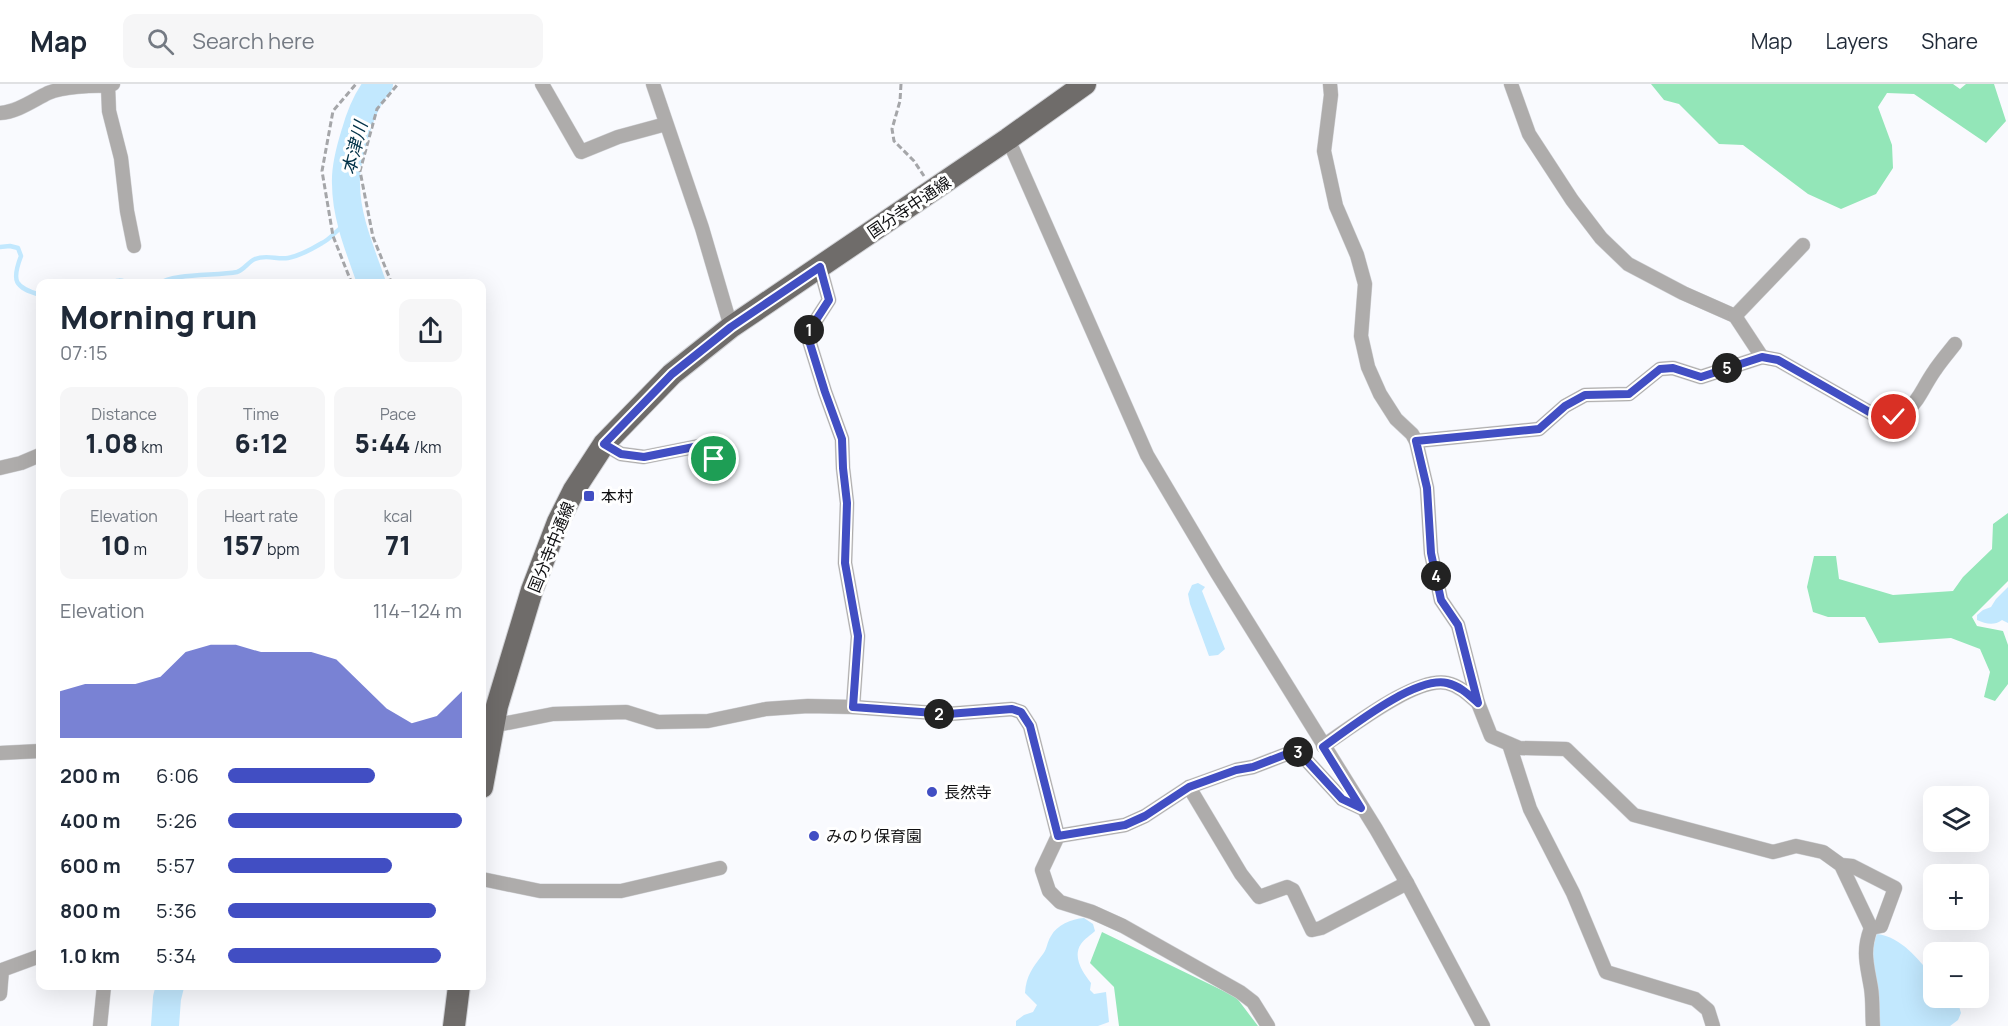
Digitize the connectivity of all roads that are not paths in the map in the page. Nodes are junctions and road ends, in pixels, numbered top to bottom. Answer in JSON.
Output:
{"nodes":[{"id":1,"x":542,"y":84,"type":"edge"},
{"id":2,"x":653,"y":84,"type":"edge"},
{"id":3,"x":1085,"y":84,"type":"edge"},
{"id":4,"x":1330,"y":84,"type":"edge"},
{"id":5,"x":1511,"y":84,"type":"edge"},
{"id":6,"x":110,"y":85,"type":"edge"},
{"id":7,"x":0,"y":113,"type":"edge"},
{"id":8,"x":666,"y":124,"type":"junction"},
{"id":9,"x":1008,"y":139,"type":"junction"},
{"id":10,"x":1803,"y":245,"type":"dead end"},
{"id":11,"x":134,"y":246,"type":"dead end"},
{"id":12,"x":820,"y":267,"type":"junction"},
{"id":13,"x":1735,"y":316,"type":"junction"},
{"id":14,"x":731,"y":327,"type":"junction"},
{"id":15,"x":1955,"y":344,"type":"dead end"},
{"id":16,"x":1762,"y":357,"type":"junction"},
{"id":17,"x":1416,"y":441,"type":"junction"},
{"id":18,"x":604,"y":444,"type":"junction"},
{"id":19,"x":36,"y":457,"type":"edge"},
{"id":20,"x":714,"y":459,"type":"dead end"},
{"id":21,"x":0,"y":468,"type":"edge"},
{"id":22,"x":1478,"y":703,"type":"junction"},
{"id":23,"x":853,"y":707,"type":"junction"},
{"id":24,"x":492,"y":726,"type":"junction"},
{"id":25,"x":1509,"y":744,"type":"junction"},
{"id":26,"x":1323,"y":747,"type":"junction"},
{"id":27,"x":36,"y":751,"type":"edge"},
{"id":28,"x":0,"y":753,"type":"edge"},
{"id":29,"x":486,"y":757,"type":"edge"},
{"id":30,"x":1189,"y":787,"type":"junction"},
{"id":31,"x":1361,"y":808,"type":"junction"},
{"id":32,"x":1058,"y":836,"type":"junction"},
{"id":33,"x":1841,"y":865,"type":"junction"},
{"id":34,"x":720,"y":868,"type":"dead end"},
{"id":35,"x":486,"y":880,"type":"edge"},
{"id":36,"x":1407,"y":882,"type":"junction"},
{"id":37,"x":1871,"y":928,"type":"junction"},
{"id":38,"x":36,"y":957,"type":"edge"},
{"id":39,"x":104,"y":990,"type":"edge"},
{"id":40,"x":458,"y":990,"type":"edge"},
{"id":41,"x":0,"y":994,"type":"edge"},
{"id":42,"x":100,"y":1026,"type":"edge"},
{"id":43,"x":454,"y":1026,"type":"edge"},
{"id":44,"x":1268,"y":1026,"type":"edge"},
{"id":45,"x":1484,"y":1026,"type":"edge"},
{"id":46,"x":1713,"y":1026,"type":"edge"},
{"id":47,"x":1873,"y":1026,"type":"edge"}],
"edges":[{"from":1,"to":8,"type":"street"},
{"from":2,"to":8,"type":"street"},
{"from":3,"to":9,"type":"main road","name":"国分寺中通線"},
{"from":4,"to":17,"type":"street"},
{"from":5,"to":13,"type":"street"},
{"from":6,"to":7,"type":"street"},
{"from":6,"to":11,"type":"street"},
{"from":8,"to":14,"type":"street"},
{"from":9,"to":12,"type":"main road","name":"国分寺中通線"},
{"from":9,"to":26,"type":"street"},
{"from":10,"to":13,"type":"street"},
{"from":12,"to":14,"type":"main road","name":"国分寺中通線"},
{"from":12,"to":23,"type":"street"},
{"from":13,"to":16,"type":"street"},
{"from":14,"to":18,"type":"main road","name":"国分寺中通線"},
{"from":15,"to":16,"type":"street"},
{"from":16,"to":17,"type":"street"},
{"from":17,"to":22,"type":"street"},
{"from":18,"to":20,"type":"street"},
{"from":18,"to":24,"type":"main road","name":"国分寺中通線"},
{"from":19,"to":21,"type":"street"},
{"from":22,"to":25,"type":"street"},
{"from":22,"to":26,"type":"street"},
{"from":23,"to":24,"type":"street"},
{"from":23,"to":32,"type":"street"},
{"from":24,"to":29,"type":"main road","name":"国分寺中通線"},
{"from":25,"to":33,"type":"street"},
{"from":25,"to":46,"type":"street"},
{"from":26,"to":31,"type":"street"},
{"from":27,"to":28,"type":"street"},
{"from":30,"to":31,"type":"street"},
{"from":30,"to":32,"type":"street"},
{"from":30,"to":36,"type":"street"},
{"from":31,"to":36,"type":"street"},
{"from":32,"to":44,"type":"street"},
{"from":33,"to":37,"type":"street"},
{"from":33,"to":37,"type":"street"},
{"from":34,"to":35,"type":"street"},
{"from":36,"to":45,"type":"street"},
{"from":37,"to":47,"type":"street"},
{"from":38,"to":41,"type":"street"},
{"from":39,"to":42,"type":"street"},
{"from":40,"to":43,"type":"main road"}]}
